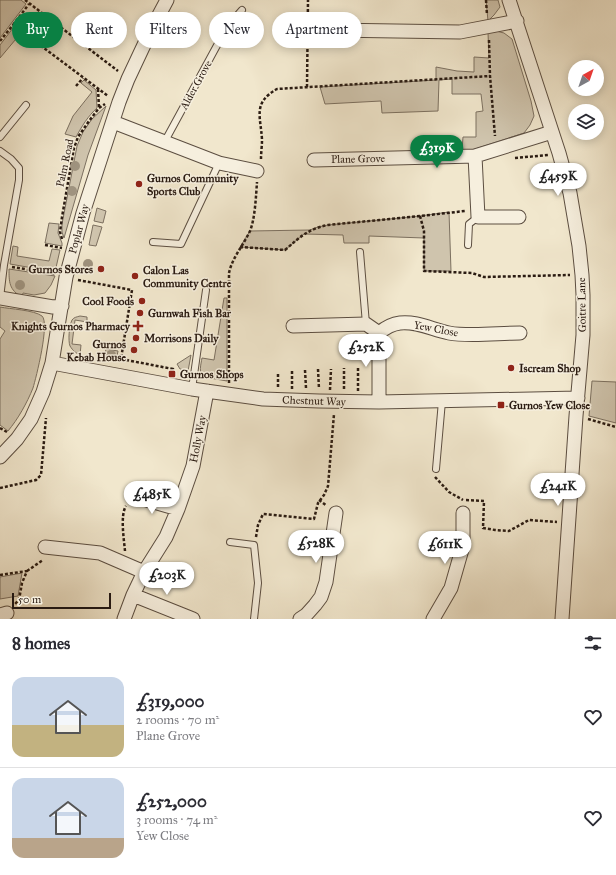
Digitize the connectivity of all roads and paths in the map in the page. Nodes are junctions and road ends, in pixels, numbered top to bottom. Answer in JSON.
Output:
{"nodes":[{"id":1,"x":25,"y":0,"type":"edge"},
{"id":2,"x":167,"y":0,"type":"edge"},
{"id":3,"x":308,"y":0,"type":"edge"},
{"id":4,"x":486,"y":0,"type":"edge"},
{"id":5,"x":509,"y":0,"type":"edge"},
{"id":6,"x":29,"y":4,"type":"junction"},
{"id":7,"x":242,"y":10,"type":"dead end"},
{"id":8,"x":23,"y":12,"type":"edge"},
{"id":9,"x":517,"y":21,"type":"junction"},
{"id":10,"x":12,"y":25,"type":"edge"},
{"id":11,"x":488,"y":27,"type":"junction"},
{"id":12,"x":362,"y":30,"type":"edge"},
{"id":13,"x":0,"y":41,"type":"edge"},
{"id":14,"x":43,"y":48,"type":"edge"},
{"id":15,"x":490,"y":76,"type":"junction"},
{"id":16,"x":83,"y":78,"type":"junction"},
{"id":17,"x":128,"y":79,"type":"junction"},
{"id":18,"x":76,"y":86,"type":"dead end"},
{"id":19,"x":307,"y":87,"type":"junction"},
{"id":20,"x":98,"y":88,"type":"junction"},
{"id":21,"x":115,"y":100,"type":"junction"},
{"id":22,"x":26,"y":105,"type":"dead end"},
{"id":23,"x":99,"y":108,"type":"junction"},
{"id":24,"x":113,"y":122,"type":"junction"},
{"id":25,"x":552,"y":132,"type":"junction"},
{"id":26,"x":0,"y":137,"type":"edge"},
{"id":27,"x":165,"y":141,"type":"junction"},
{"id":28,"x":496,"y":149,"type":"junction"},
{"id":29,"x":0,"y":151,"type":"edge"},
{"id":30,"x":560,"y":153,"type":"junction"},
{"id":31,"x":475,"y":156,"type":"junction"},
{"id":32,"x":509,"y":159,"type":"dead end"},
{"id":33,"x":314,"y":160,"type":"dead end"},
{"id":34,"x":219,"y":163,"type":"junction"},
{"id":35,"x":257,"y":171,"type":"junction"},
{"id":36,"x":478,"y":213,"type":"junction"},
{"id":37,"x":420,"y":216,"type":"junction"},
{"id":38,"x":518,"y":217,"type":"dead end"},
{"id":39,"x":65,"y":241,"type":"dead end"},
{"id":40,"x":153,"y":242,"type":"dead end"},
{"id":41,"x":45,"y":245,"type":"dead end"},
{"id":42,"x":468,"y":245,"type":"dead end"},
{"id":43,"x":240,"y":247,"type":"junction"},
{"id":44,"x":63,"y":249,"type":"dead end"},
{"id":45,"x":360,"y":252,"type":"dead end"},
{"id":46,"x":4,"y":265,"type":"junction"},
{"id":47,"x":58,"y":275,"type":"dead end"},
{"id":48,"x":582,"y":275,"type":"junction"},
{"id":49,"x":77,"y":280,"type":"dead end"},
{"id":50,"x":206,"y":290,"type":"dead end"},
{"id":51,"x":0,"y":298,"type":"edge"},
{"id":52,"x":62,"y":306,"type":"junction"},
{"id":53,"x":366,"y":324,"type":"junction"},
{"id":54,"x":293,"y":326,"type":"dead end"},
{"id":55,"x":520,"y":333,"type":"dead end"},
{"id":56,"x":378,"y":334,"type":"junction"},
{"id":57,"x":52,"y":363,"type":"junction"},
{"id":58,"x":358,"y":367,"type":"dead end"},
{"id":59,"x":344,"y":368,"type":"dead end"},
{"id":60,"x":331,"y":369,"type":"dead end"},
{"id":61,"x":305,"y":370,"type":"dead end"},
{"id":62,"x":318,"y":370,"type":"dead end"},
{"id":63,"x":172,"y":374,"type":"dead end"},
{"id":64,"x":192,"y":389,"type":"junction"},
{"id":65,"x":207,"y":391,"type":"junction"},
{"id":66,"x":228,"y":394,"type":"junction"},
{"id":67,"x":578,"y":398,"type":"junction"},
{"id":68,"x":327,"y":401,"type":"junction"},
{"id":69,"x":442,"y":401,"type":"junction"},
{"id":70,"x":358,"y":402,"type":"junction"},
{"id":71,"x":379,"y":402,"type":"junction"},
{"id":72,"x":36,"y":408,"type":"junction"},
{"id":73,"x":576,"y":416,"type":"junction"},
{"id":74,"x":616,"y":427,"type":"edge"},
{"id":75,"x":0,"y":456,"type":"edge"},
{"id":76,"x":436,"y":469,"type":"joint"},
{"id":77,"x":0,"y":488,"type":"edge"},
{"id":78,"x":133,"y":496,"type":"joint"},
{"id":79,"x":463,"y":506,"type":"junction"},
{"id":80,"x":178,"y":509,"type":"junction"},
{"id":81,"x":336,"y":513,"type":"dead end"},
{"id":82,"x":569,"y":523,"type":"junction"},
{"id":83,"x":230,"y":542,"type":"dead end"},
{"id":84,"x":254,"y":545,"type":"junction"},
{"id":85,"x":45,"y":547,"type":"dead end"},
{"id":86,"x":126,"y":564,"type":"junction"},
{"id":87,"x":144,"y":572,"type":"junction"},
{"id":88,"x":0,"y":575,"type":"edge"},
{"id":89,"x":133,"y":595,"type":"junction"},
{"id":90,"x":4,"y":614,"type":"edge"},
{"id":91,"x":124,"y":619,"type":"edge"},
{"id":92,"x":193,"y":619,"type":"edge"},
{"id":93,"x":254,"y":619,"type":"edge"},
{"id":94,"x":300,"y":619,"type":"edge"},
{"id":95,"x":433,"y":619,"type":"edge"},
{"id":96,"x":562,"y":619,"type":"edge"}],
"edges":[{"from":1,"to":6,"type":"path"},
{"from":2,"to":17,"type":"street","name":"Poplar Way"},
{"from":3,"to":19,"type":"path"},
{"from":4,"to":11,"type":"path"},
{"from":5,"to":9,"type":"street","name":"Goitre Lane"},
{"from":6,"to":8,"type":"path"},
{"from":6,"to":17,"type":"path"},
{"from":7,"to":27,"type":"lane","name":"Alder Grove"},
{"from":9,"to":11,"type":"street"},
{"from":9,"to":25,"type":"street","name":"Goitre Lane"},
{"from":10,"to":13,"type":"path"},
{"from":11,"to":12,"type":"street"},
{"from":11,"to":15,"type":"path"},
{"from":14,"to":16,"type":"path"},
{"from":15,"to":19,"type":"path"},
{"from":15,"to":28,"type":"path"},
{"from":16,"to":18,"type":"path"},
{"from":16,"to":20,"type":"path"},
{"from":17,"to":21,"type":"street","name":"Poplar Way"},
{"from":19,"to":35,"type":"path"},
{"from":20,"to":21,"type":"path"},
{"from":20,"to":23,"type":"path"},
{"from":21,"to":23,"type":"path","name":"Palm Road"},
{"from":21,"to":24,"type":"street","name":"Poplar Way"},
{"from":22,"to":26,"type":"lane"},
{"from":23,"to":39,"type":"path","name":"Palm Road"},
{"from":24,"to":27,"type":"street"},
{"from":24,"to":52,"type":"street","name":"Poplar Way"},
{"from":25,"to":28,"type":"street","name":"Plane Grove"},
{"from":25,"to":30,"type":"street","name":"Goitre Lane"},
{"from":27,"to":34,"type":"street"},
{"from":28,"to":31,"type":"street","name":"Plane Grove"},
{"from":29,"to":46,"type":"lane"},
{"from":30,"to":32,"type":"path"},
{"from":30,"to":48,"type":"street","name":"Goitre Lane"},
{"from":31,"to":33,"type":"street","name":"Plane Grove"},
{"from":31,"to":36,"type":"street"},
{"from":34,"to":35,"type":"street"},
{"from":34,"to":40,"type":"lane"},
{"from":35,"to":43,"type":"path"},
{"from":36,"to":37,"type":"path"},
{"from":36,"to":38,"type":"street"},
{"from":36,"to":42,"type":"lane"},
{"from":37,"to":43,"type":"path"},
{"from":37,"to":48,"type":"path"},
{"from":41,"to":44,"type":"path"},
{"from":43,"to":66,"type":"path"},
{"from":45,"to":53,"type":"lane"},
{"from":46,"to":47,"type":"path"},
{"from":46,"to":51,"type":"lane"},
{"from":48,"to":67,"type":"street","name":"Goitre Lane"},
{"from":49,"to":63,"type":"path"},
{"from":50,"to":64,"type":"lane"},
{"from":51,"to":52,"type":"street"},
{"from":52,"to":57,"type":"street","name":"Poplar Way"},
{"from":53,"to":54,"type":"street"},
{"from":53,"to":56,"type":"street"},
{"from":55,"to":56,"type":"street","name":"Yew Close"},
{"from":56,"to":71,"type":"street"},
{"from":57,"to":64,"type":"street","name":"Chestnut Way"},
{"from":57,"to":72,"type":"street","name":"Poplar Way"},
{"from":58,"to":70,"type":"path"},
{"from":59,"to":68,"type":"path"},
{"from":60,"to":68,"type":"path"},
{"from":61,"to":68,"type":"path"},
{"from":62,"to":68,"type":"path"},
{"from":64,"to":65,"type":"street","name":"Chestnut Way"},
{"from":65,"to":66,"type":"street","name":"Chestnut Way"},
{"from":65,"to":80,"type":"street","name":"Holly Way"},
{"from":66,"to":68,"type":"street","name":"Chestnut Way"},
{"from":67,"to":69,"type":"street","name":"Chestnut Way"},
{"from":67,"to":73,"type":"street","name":"Goitre Lane"},
{"from":68,"to":70,"type":"street","name":"Chestnut Way"},
{"from":68,"to":84,"type":"path"},
{"from":69,"to":71,"type":"street","name":"Chestnut Way"},
{"from":69,"to":76,"type":"lane"},
{"from":70,"to":71,"type":"street","name":"Chestnut Way"},
{"from":72,"to":75,"type":"street","name":"Poplar Way"},
{"from":72,"to":77,"type":"path"},
{"from":73,"to":74,"type":"path"},
{"from":73,"to":82,"type":"street","name":"Goitre Lane"},
{"from":76,"to":79,"type":"path"},
{"from":78,"to":80,"type":"street"},
{"from":78,"to":86,"type":"path"},
{"from":79,"to":82,"type":"path"},
{"from":79,"to":95,"type":"street"},
{"from":80,"to":87,"type":"street","name":"Holly Way"},
{"from":81,"to":94,"type":"street"},
{"from":82,"to":96,"type":"street","name":"Goitre Lane"},
{"from":83,"to":84,"type":"lane"},
{"from":84,"to":93,"type":"lane"},
{"from":85,"to":86,"type":"street"},
{"from":86,"to":87,"type":"street"},
{"from":87,"to":89,"type":"street","name":"Holly Way"},
{"from":88,"to":90,"type":"path"},
{"from":89,"to":91,"type":"street","name":"Holly Way"},
{"from":89,"to":92,"type":"street"}]}
